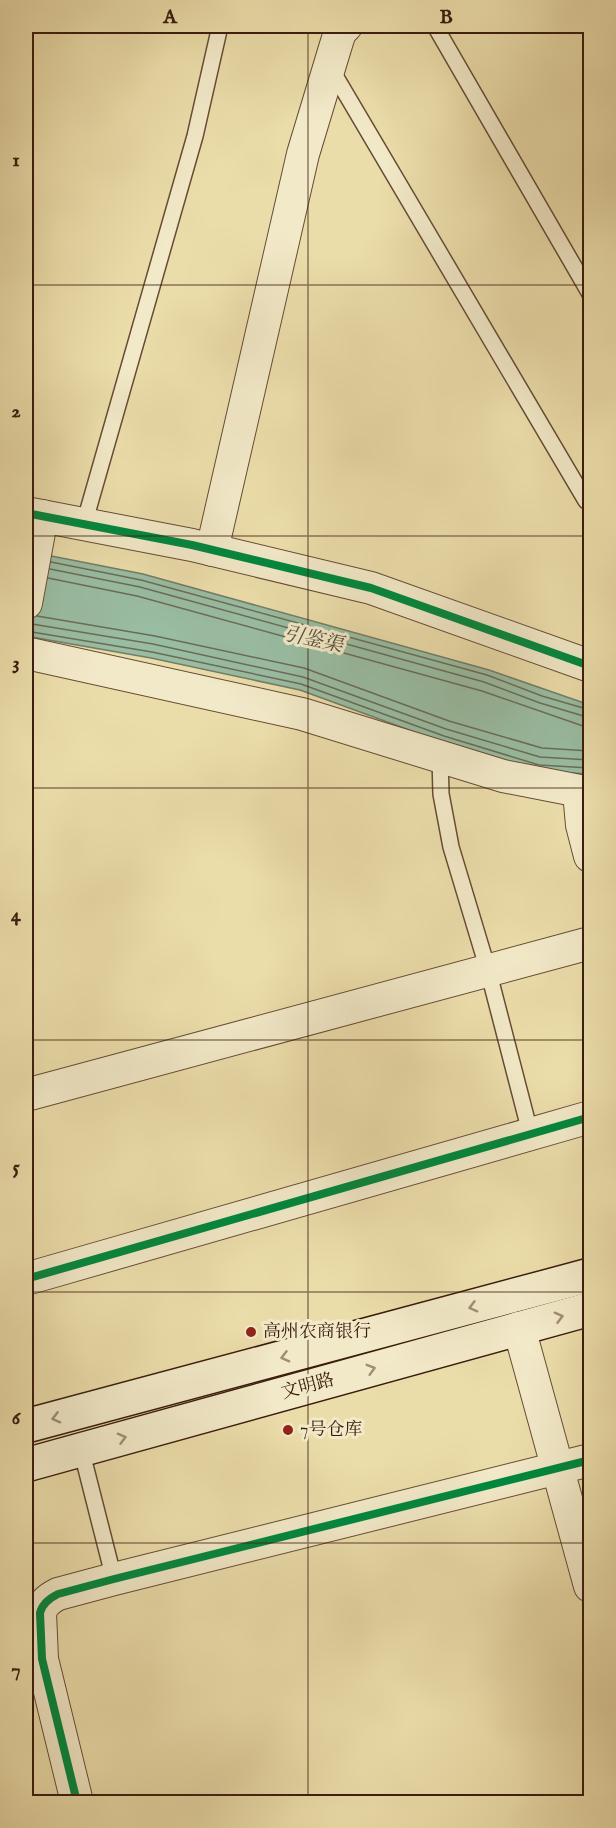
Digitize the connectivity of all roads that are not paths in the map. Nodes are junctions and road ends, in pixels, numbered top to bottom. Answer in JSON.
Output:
{"nodes":[{"id":1,"x":220,"y":26,"type":"edge"},
{"id":2,"x":346,"y":26,"type":"edge"},
{"id":3,"x":435,"y":26,"type":"edge"},
{"id":4,"x":330,"y":66,"type":"junction"},
{"id":5,"x":591,"y":294,"type":"edge"},
{"id":6,"x":586,"y":501,"type":"dead end"},
{"id":7,"x":35,"y":522,"type":"edge"},
{"id":8,"x":84,"y":524,"type":"junction"},
{"id":9,"x":212,"y":549,"type":"junction"},
{"id":10,"x":26,"y":603,"type":"edge"},
{"id":11,"x":26,"y":653,"type":"edge"},
{"id":12,"x":591,"y":666,"type":"edge"},
{"id":13,"x":440,"y":757,"type":"junction"},
{"id":14,"x":585,"y":793,"type":"edge"},
{"id":15,"x":591,"y":856,"type":"edge"},
{"id":16,"x":591,"y":943,"type":"edge"},
{"id":17,"x":488,"y":970,"type":"junction"},
{"id":18,"x":26,"y":1095,"type":"edge"},
{"id":19,"x":591,"y":1118,"type":"edge"},
{"id":20,"x":531,"y":1136,"type":"junction"},
{"id":21,"x":591,"y":1275,"type":"edge"},
{"id":22,"x":26,"y":1279,"type":"edge"},
{"id":23,"x":591,"y":1309,"type":"edge"},
{"id":24,"x":519,"y":1328,"type":"junction"},
{"id":25,"x":26,"y":1426,"type":"edge"},
{"id":26,"x":81,"y":1449,"type":"junction"},
{"id":27,"x":591,"y":1460,"type":"edge"},
{"id":28,"x":26,"y":1465,"type":"edge"},
{"id":29,"x":558,"y":1467,"type":"junction"},
{"id":30,"x":114,"y":1579,"type":"junction"},
{"id":31,"x":591,"y":1586,"type":"edge"},
{"id":32,"x":77,"y":1803,"type":"edge"}],
"edges":[{"from":1,"to":8,"type":"lane"},
{"from":2,"to":4,"type":"street"},
{"from":3,"to":5,"type":"lane"},
{"from":4,"to":6,"type":"lane"},
{"from":4,"to":9,"type":"street"},
{"from":7,"to":8,"type":"street"},
{"from":7,"to":10,"type":"street"},
{"from":8,"to":9,"type":"street"},
{"from":9,"to":12,"type":"street"},
{"from":11,"to":13,"type":"street"},
{"from":13,"to":14,"type":"street"},
{"from":13,"to":17,"type":"lane"},
{"from":14,"to":15,"type":"street"},
{"from":16,"to":17,"type":"street"},
{"from":17,"to":18,"type":"street"},
{"from":17,"to":20,"type":"lane"},
{"from":19,"to":20,"type":"street"},
{"from":20,"to":22,"type":"street"},
{"from":21,"to":25,"type":"main road","name":"文明路","one_way":true},
{"from":24,"to":23,"type":"main road","name":"文明路","one_way":true},
{"from":26,"to":24,"type":"main road","name":"文明路","one_way":true},
{"from":24,"to":29,"type":"street"},
{"from":26,"to":28,"type":"main road","name":"文明路"},
{"from":26,"to":30,"type":"lane"},
{"from":27,"to":29,"type":"street"},
{"from":29,"to":30,"type":"street"},
{"from":29,"to":31,"type":"street"},
{"from":30,"to":32,"type":"street"}]}
